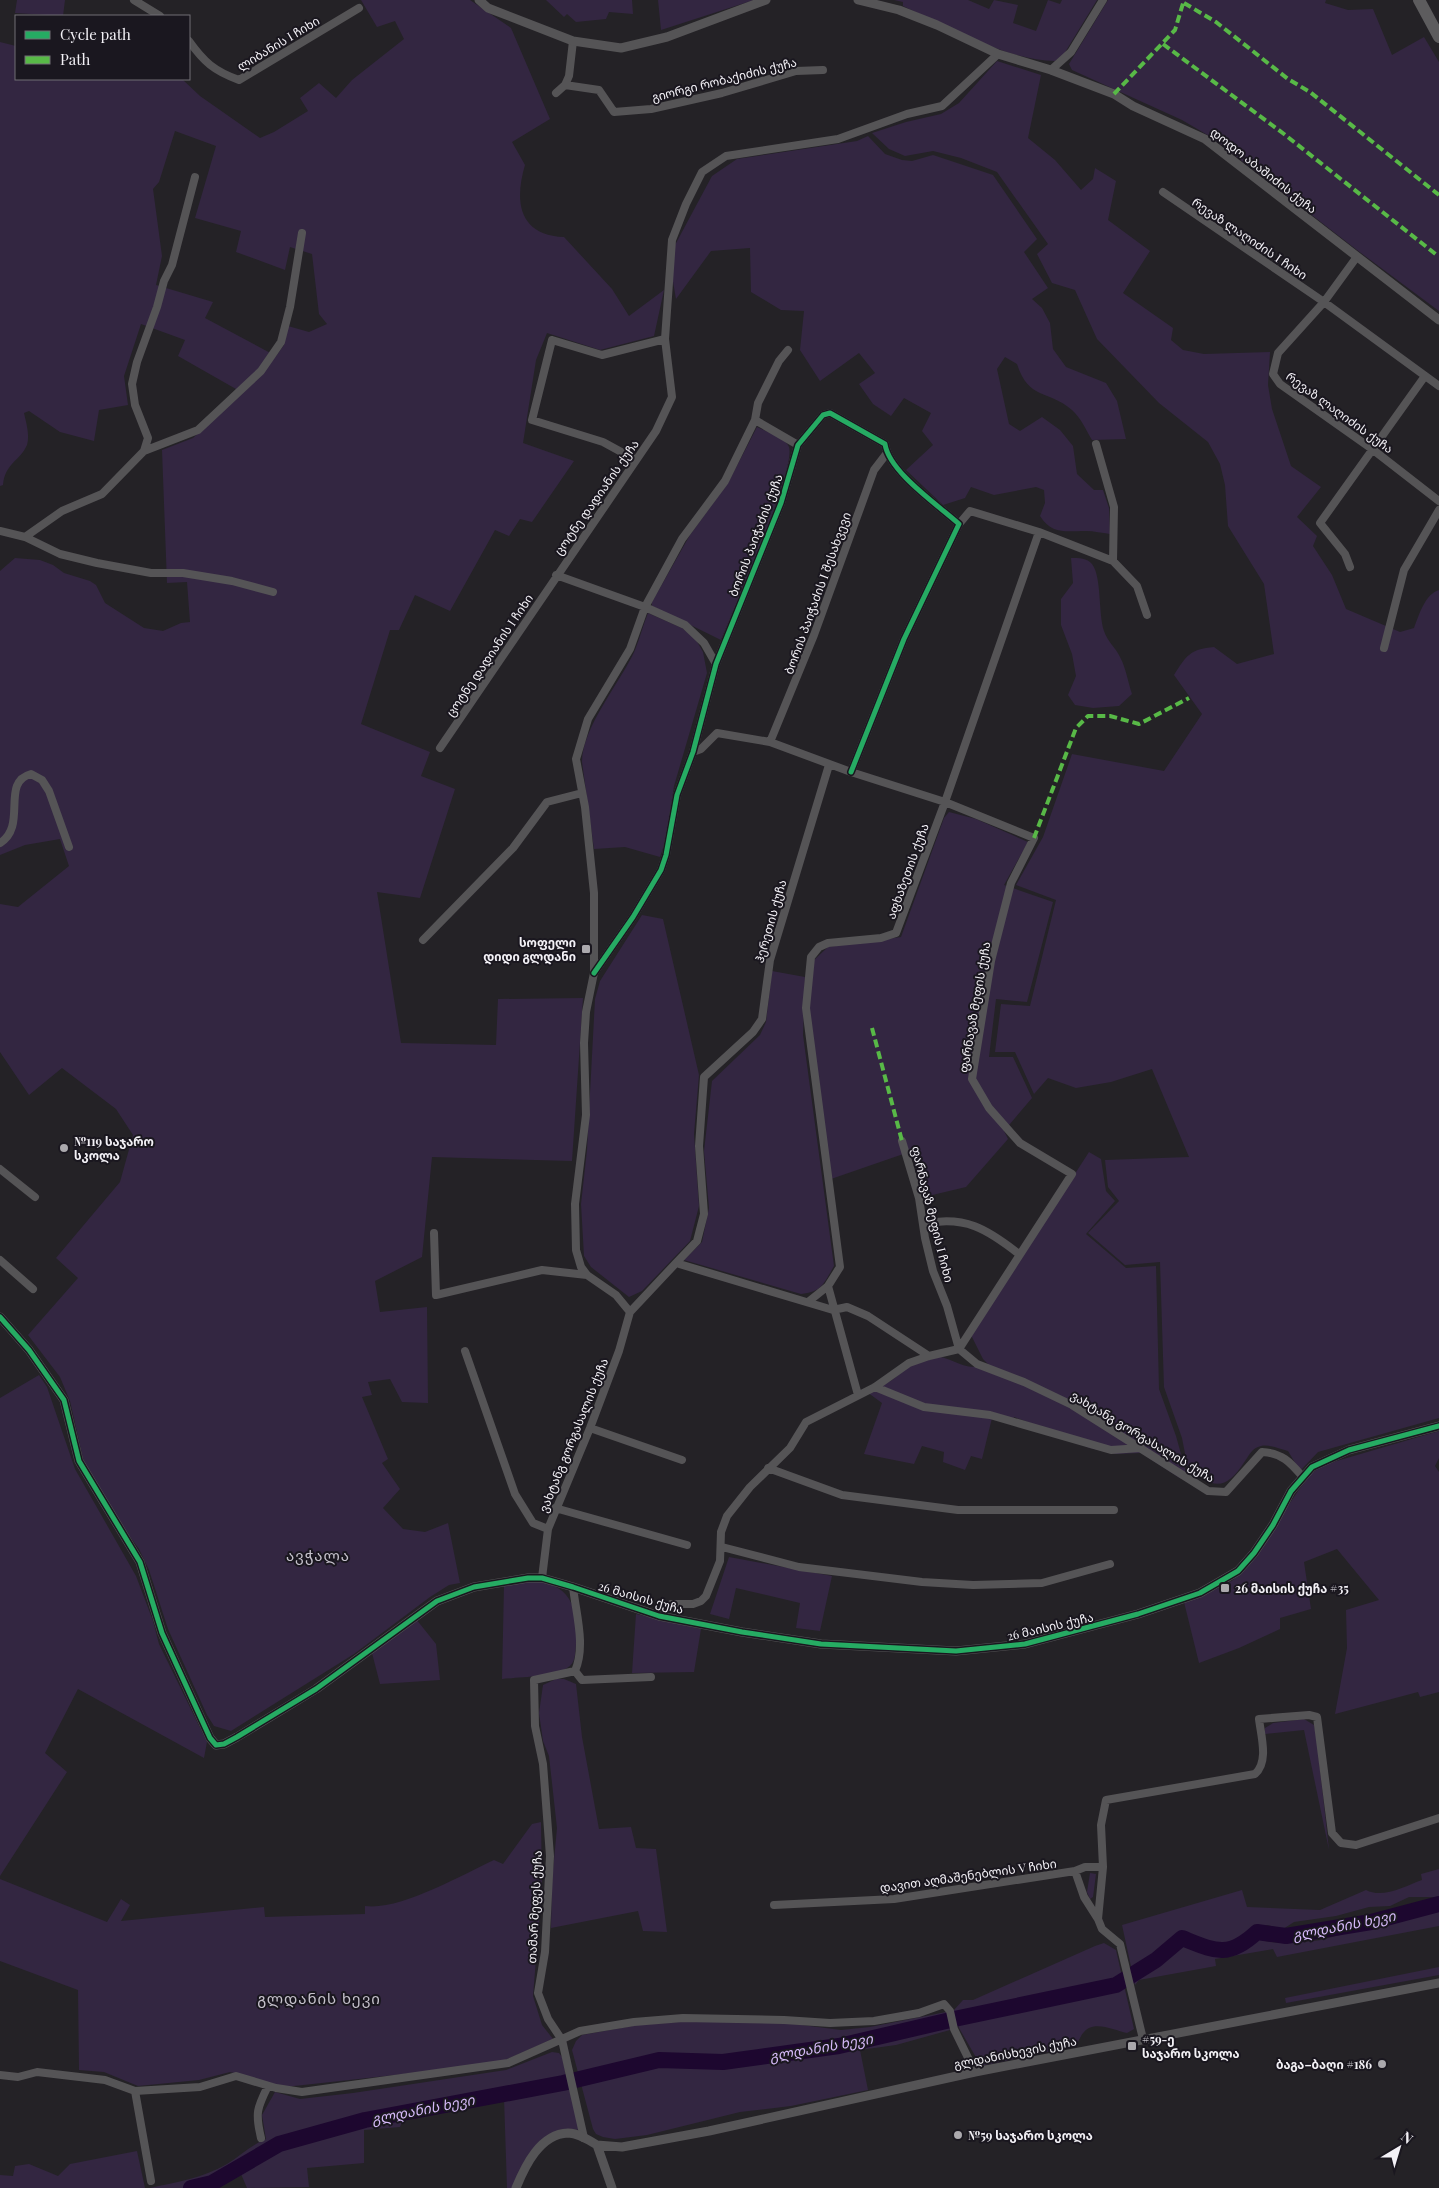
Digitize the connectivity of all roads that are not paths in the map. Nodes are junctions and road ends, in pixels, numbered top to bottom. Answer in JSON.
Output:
{"nodes":[{"id":1,"x":134,"y":0,"type":"edge"},
{"id":2,"x":479,"y":0,"type":"edge"},
{"id":3,"x":766,"y":0,"type":"edge"},
{"id":4,"x":858,"y":0,"type":"edge"},
{"id":5,"x":1103,"y":0,"type":"edge"},
{"id":6,"x":1419,"y":0,"type":"edge"},
{"id":7,"x":359,"y":8,"type":"dead end"},
{"id":8,"x":158,"y":15,"type":"edge"},
{"id":9,"x":1439,"y":37,"type":"edge"},
{"id":10,"x":573,"y":42,"type":"junction"},
{"id":11,"x":190,"y":43,"type":"edge"},
{"id":12,"x":998,"y":54,"type":"junction"},
{"id":13,"x":823,"y":70,"type":"dead end"},
{"id":14,"x":1051,"y":70,"type":"junction"},
{"id":15,"x":565,"y":85,"type":"junction"},
{"id":16,"x":556,"y":93,"type":"dead end"},
{"id":17,"x":195,"y":177,"type":"dead end"},
{"id":18,"x":1163,"y":192,"type":"dead end"},
{"id":19,"x":302,"y":233,"type":"dead end"},
{"id":20,"x":1356,"y":258,"type":"junction"},
{"id":21,"x":1324,"y":302,"type":"junction"},
{"id":22,"x":1439,"y":320,"type":"edge"},
{"id":23,"x":665,"y":339,"type":"junction"},
{"id":24,"x":788,"y":350,"type":"dead end"},
{"id":25,"x":1425,"y":376,"type":"junction"},
{"id":26,"x":1439,"y":386,"type":"edge"},
{"id":27,"x":755,"y":420,"type":"junction"},
{"id":28,"x":1096,"y":444,"type":"dead end"},
{"id":29,"x":798,"y":445,"type":"junction"},
{"id":30,"x":1372,"y":449,"type":"junction"},
{"id":31,"x":144,"y":451,"type":"junction"},
{"id":32,"x":887,"y":453,"type":"junction"},
{"id":33,"x":636,"y":460,"type":"junction"},
{"id":34,"x":1439,"y":500,"type":"edge"},
{"id":35,"x":1439,"y":510,"type":"edge"},
{"id":36,"x":960,"y":524,"type":"junction"},
{"id":37,"x":0,"y":531,"type":"edge"},
{"id":38,"x":1039,"y":532,"type":"junction"},
{"id":39,"x":25,"y":537,"type":"junction"},
{"id":40,"x":1113,"y":561,"type":"junction"},
{"id":41,"x":1350,"y":567,"type":"dead end"},
{"id":42,"x":556,"y":574,"type":"junction"},
{"id":43,"x":273,"y":592,"type":"dead end"},
{"id":44,"x":645,"y":607,"type":"junction"},
{"id":45,"x":1147,"y":615,"type":"dead end"},
{"id":46,"x":1384,"y":648,"type":"dead end"},
{"id":47,"x":716,"y":664,"type":"junction"},
{"id":48,"x":770,"y":742,"type":"junction"},
{"id":49,"x":440,"y":748,"type":"dead end"},
{"id":50,"x":693,"y":752,"type":"junction"},
{"id":51,"x":829,"y":764,"type":"junction"},
{"id":52,"x":851,"y":772,"type":"junction"},
{"id":53,"x":582,"y":793,"type":"junction"},
{"id":54,"x":945,"y":802,"type":"junction"},
{"id":55,"x":0,"y":842,"type":"edge"},
{"id":56,"x":69,"y":848,"type":"dead end"},
{"id":57,"x":423,"y":940,"type":"dead end"},
{"id":58,"x":594,"y":973,"type":"junction"},
{"id":59,"x":902,"y":1141,"type":"dead end"},
{"id":60,"x":0,"y":1169,"type":"edge"},
{"id":61,"x":35,"y":1197,"type":"dead end"},
{"id":62,"x":923,"y":1224,"type":"junction"},
{"id":63,"x":434,"y":1233,"type":"dead end"},
{"id":64,"x":1019,"y":1254,"type":"junction"},
{"id":65,"x":0,"y":1260,"type":"edge"},
{"id":66,"x":676,"y":1264,"type":"junction"},
{"id":67,"x":587,"y":1275,"type":"junction"},
{"id":68,"x":828,"y":1286,"type":"junction"},
{"id":69,"x":33,"y":1289,"type":"dead end"},
{"id":70,"x":808,"y":1302,"type":"junction"},
{"id":71,"x":833,"y":1310,"type":"junction"},
{"id":72,"x":630,"y":1312,"type":"junction"},
{"id":73,"x":0,"y":1317,"type":"edge"},
{"id":74,"x":959,"y":1349,"type":"junction"},
{"id":75,"x":465,"y":1351,"type":"dead end"},
{"id":76,"x":929,"y":1356,"type":"junction"},
{"id":77,"x":875,"y":1387,"type":"junction"},
{"id":78,"x":858,"y":1395,"type":"junction"},
{"id":79,"x":1439,"y":1426,"type":"edge"},
{"id":80,"x":590,"y":1428,"type":"junction"},
{"id":81,"x":1142,"y":1448,"type":"junction"},
{"id":82,"x":682,"y":1460,"type":"dead end"},
{"id":83,"x":768,"y":1468,"type":"junction"},
{"id":84,"x":1302,"y":1476,"type":"junction"},
{"id":85,"x":555,"y":1508,"type":"junction"},
{"id":86,"x":1114,"y":1510,"type":"dead end"},
{"id":87,"x":548,"y":1529,"type":"junction"},
{"id":88,"x":687,"y":1545,"type":"dead end"},
{"id":89,"x":722,"y":1547,"type":"junction"},
{"id":90,"x":1110,"y":1564,"type":"dead end"},
{"id":91,"x":542,"y":1578,"type":"junction"},
{"id":92,"x":573,"y":1587,"type":"junction"},
{"id":93,"x":660,"y":1616,"type":"junction"},
{"id":94,"x":575,"y":1672,"type":"junction"},
{"id":95,"x":651,"y":1677,"type":"dead end"},
{"id":96,"x":1439,"y":1818,"type":"edge"},
{"id":97,"x":1104,"y":1867,"type":"junction"},
{"id":98,"x":1075,"y":1871,"type":"junction"},
{"id":99,"x":774,"y":1905,"type":"dead end"},
{"id":100,"x":1098,"y":1919,"type":"junction"},
{"id":101,"x":1439,"y":1983,"type":"edge"},
{"id":102,"x":1143,"y":2039,"type":"junction"},
{"id":103,"x":562,"y":2040,"type":"junction"},
{"id":104,"x":975,"y":2072,"type":"junction"},
{"id":105,"x":0,"y":2075,"type":"edge"},
{"id":106,"x":268,"y":2086,"type":"junction"},
{"id":107,"x":135,"y":2091,"type":"junction"},
{"id":108,"x":261,"y":2138,"type":"dead end"},
{"id":109,"x":584,"y":2138,"type":"junction"},
{"id":110,"x":597,"y":2145,"type":"junction"},
{"id":111,"x":151,"y":2181,"type":"dead end"},
{"id":112,"x":516,"y":2188,"type":"edge"},
{"id":113,"x":612,"y":2188,"type":"edge"}],
"edges":[{"from":1,"to":8,"type":"street"},
{"from":2,"to":10,"type":"street"},
{"from":3,"to":10,"type":"street"},
{"from":4,"to":12,"type":"street","name":"დოდო აბაშიძის ქუჩა"},
{"from":5,"to":14,"type":"street"},
{"from":6,"to":9,"type":"highway"},
{"from":7,"to":11,"type":"street","name":"ლიბანის I ჩიხი"},
{"from":10,"to":15,"type":"street"},
{"from":12,"to":14,"type":"street","name":"დოდო აბაშიძის ქუჩა"},
{"from":12,"to":23,"type":"street","name":"ცოტნე დადიანის ქუჩა"},
{"from":13,"to":15,"type":"street","name":"გიორგი რობაქიძის ქუჩა"},
{"from":14,"to":20,"type":"street","name":"დოდო აბაშიძის ქუჩა"},
{"from":15,"to":16,"type":"street"},
{"from":17,"to":31,"type":"street"},
{"from":18,"to":21,"type":"street","name":"რევაზ ლაღიძის I ჩიხი"},
{"from":19,"to":31,"type":"street"},
{"from":20,"to":21,"type":"street","name":"რევაზ ლაღიძის ქუჩა"},
{"from":20,"to":22,"type":"street","name":"დოდო აბაშიძის ქუჩა"},
{"from":21,"to":25,"type":"street","name":"რევაზ ლაღიძის I ჩიხი"},
{"from":21,"to":30,"type":"street","name":"რევაზ ლაღიძის ქუჩა"},
{"from":23,"to":33,"type":"street","name":"ცოტნე დადიანის ქუჩა"},
{"from":23,"to":33,"type":"street"},
{"from":24,"to":27,"type":"street"},
{"from":25,"to":26,"type":"street","name":"რევაზ ლაღიძის I ჩიხი"},
{"from":25,"to":30,"type":"street"},
{"from":27,"to":29,"type":"street"},
{"from":27,"to":44,"type":"street"},
{"from":28,"to":40,"type":"street"},
{"from":29,"to":32,"type":"street","name":"ბორის პაიჭაძის ქუჩა"},
{"from":29,"to":47,"type":"street","name":"ბორის პაიჭაძის ქუჩა"},
{"from":30,"to":34,"type":"street","name":"რევაზ ლაღიძის ქუჩა"},
{"from":30,"to":41,"type":"street"},
{"from":31,"to":39,"type":"street"},
{"from":32,"to":36,"type":"street","name":"ბორის პაიჭაძის ქუჩა"},
{"from":32,"to":48,"type":"street","name":"ბორის პაიჭაძის I შესახვევი"},
{"from":33,"to":42,"type":"street","name":"ცოტნე დადიანის ქუჩა"},
{"from":35,"to":46,"type":"street"},
{"from":36,"to":38,"type":"street"},
{"from":36,"to":52,"type":"street"},
{"from":37,"to":39,"type":"street"},
{"from":38,"to":40,"type":"street"},
{"from":38,"to":54,"type":"street","name":"აფხაზეთის ქუჩა"},
{"from":39,"to":43,"type":"street"},
{"from":40,"to":45,"type":"street"},
{"from":42,"to":44,"type":"street","name":"ცოტნე დადიანის ქუჩა"},
{"from":42,"to":49,"type":"street","name":"ცოტნე დადიანის I ჩიხი"},
{"from":44,"to":47,"type":"street","name":"ცოტნე დადიანის ქუჩა"},
{"from":44,"to":53,"type":"street"},
{"from":47,"to":50,"type":"street","name":"ბორის პაიჭაძის ქუჩა"},
{"from":48,"to":50,"type":"street"},
{"from":48,"to":51,"type":"street"},
{"from":50,"to":58,"type":"street","name":"ბორის პაიჭაძის ქუჩა"},
{"from":51,"to":52,"type":"street"},
{"from":51,"to":66,"type":"street","name":"ჰერეთის ქუჩა"},
{"from":52,"to":54,"type":"street"},
{"from":53,"to":57,"type":"street"},
{"from":53,"to":58,"type":"street"},
{"from":54,"to":64,"type":"street","name":"ფარნავაზ მეფის ქუჩა"},
{"from":54,"to":68,"type":"street","name":"აფხაზეთის ქუჩა"},
{"from":55,"to":56,"type":"street"},
{"from":58,"to":67,"type":"street"},
{"from":59,"to":62,"type":"street","name":"ფარნავაზ მეფის I ჩიხი"},
{"from":60,"to":61,"type":"street"},
{"from":62,"to":64,"type":"street"},
{"from":62,"to":74,"type":"street","name":"ფარნავაზ მეფის I ჩიხი"},
{"from":63,"to":67,"type":"street"},
{"from":64,"to":74,"type":"street","name":"ფარნავაზ მეფის ქუჩა"},
{"from":65,"to":69,"type":"street"},
{"from":66,"to":70,"type":"street"},
{"from":66,"to":72,"type":"street","name":"ვახტანგ გორგასალის ქუჩა"},
{"from":67,"to":72,"type":"street"},
{"from":68,"to":70,"type":"street","name":"აფხაზეთის ქუჩა"},
{"from":68,"to":71,"type":"street"},
{"from":70,"to":71,"type":"street"},
{"from":71,"to":76,"type":"street"},
{"from":71,"to":78,"type":"street"},
{"from":72,"to":80,"type":"street","name":"ვახტანგ გორგასალის ქუჩა"},
{"from":73,"to":91,"type":"street"},
{"from":74,"to":76,"type":"street"},
{"from":74,"to":81,"type":"street","name":"ვახტანგ გორგასალის ქუჩა"},
{"from":75,"to":87,"type":"street"},
{"from":76,"to":77,"type":"street"},
{"from":77,"to":78,"type":"street"},
{"from":77,"to":81,"type":"street"},
{"from":78,"to":83,"type":"street"},
{"from":79,"to":84,"type":"street","name":"26 მაისის ქუჩა"},
{"from":80,"to":82,"type":"street"},
{"from":80,"to":85,"type":"street","name":"ვახტანგ გორგასალის ქუჩა"},
{"from":81,"to":84,"type":"street","name":"ვახტანგ გორგასალის ქუჩა"},
{"from":83,"to":86,"type":"street"},
{"from":83,"to":89,"type":"street"},
{"from":84,"to":93,"type":"street","name":"26 მაისის ქუჩა"},
{"from":85,"to":87,"type":"street","name":"ვახტანგ გორგასალის ქუჩა"},
{"from":85,"to":88,"type":"street"},
{"from":87,"to":91,"type":"street","name":"ვახტანგ გორგასალის ქუჩა"},
{"from":89,"to":90,"type":"street"},
{"from":89,"to":93,"type":"street"},
{"from":91,"to":92,"type":"street","name":"26 მაისის ქუჩა"},
{"from":92,"to":93,"type":"street","name":"26 მაისის ქუჩა"},
{"from":92,"to":94,"type":"street"},
{"from":94,"to":95,"type":"street"},
{"from":94,"to":103,"type":"street","name":"თამარ მეფეს ქუჩა"},
{"from":96,"to":97,"type":"street"},
{"from":97,"to":98,"type":"street","name":"დავით აღმაშენებლის V ჩიხი"},
{"from":97,"to":100,"type":"street"},
{"from":98,"to":99,"type":"street","name":"დავით აღმაშენებლის V ჩიხი"},
{"from":98,"to":100,"type":"street","name":"დავით აღმაშენებლის V ჩიხი"},
{"from":100,"to":102,"type":"street","name":"დავით აღმაშენებლის V ჩიხი"},
{"from":101,"to":102,"type":"street","name":"გლდანისხევის ქუჩა"},
{"from":102,"to":104,"type":"street","name":"გლდანისხევის ქუჩა"},
{"from":103,"to":104,"type":"street"},
{"from":103,"to":106,"type":"street"},
{"from":103,"to":109,"type":"street"},
{"from":104,"to":110,"type":"street","name":"გლდანისხევის ქუჩა"},
{"from":105,"to":107,"type":"street"},
{"from":106,"to":107,"type":"street"},
{"from":106,"to":108,"type":"street"},
{"from":107,"to":111,"type":"street"},
{"from":109,"to":110,"type":"street"},
{"from":109,"to":112,"type":"street"},
{"from":110,"to":113,"type":"street"}]}
